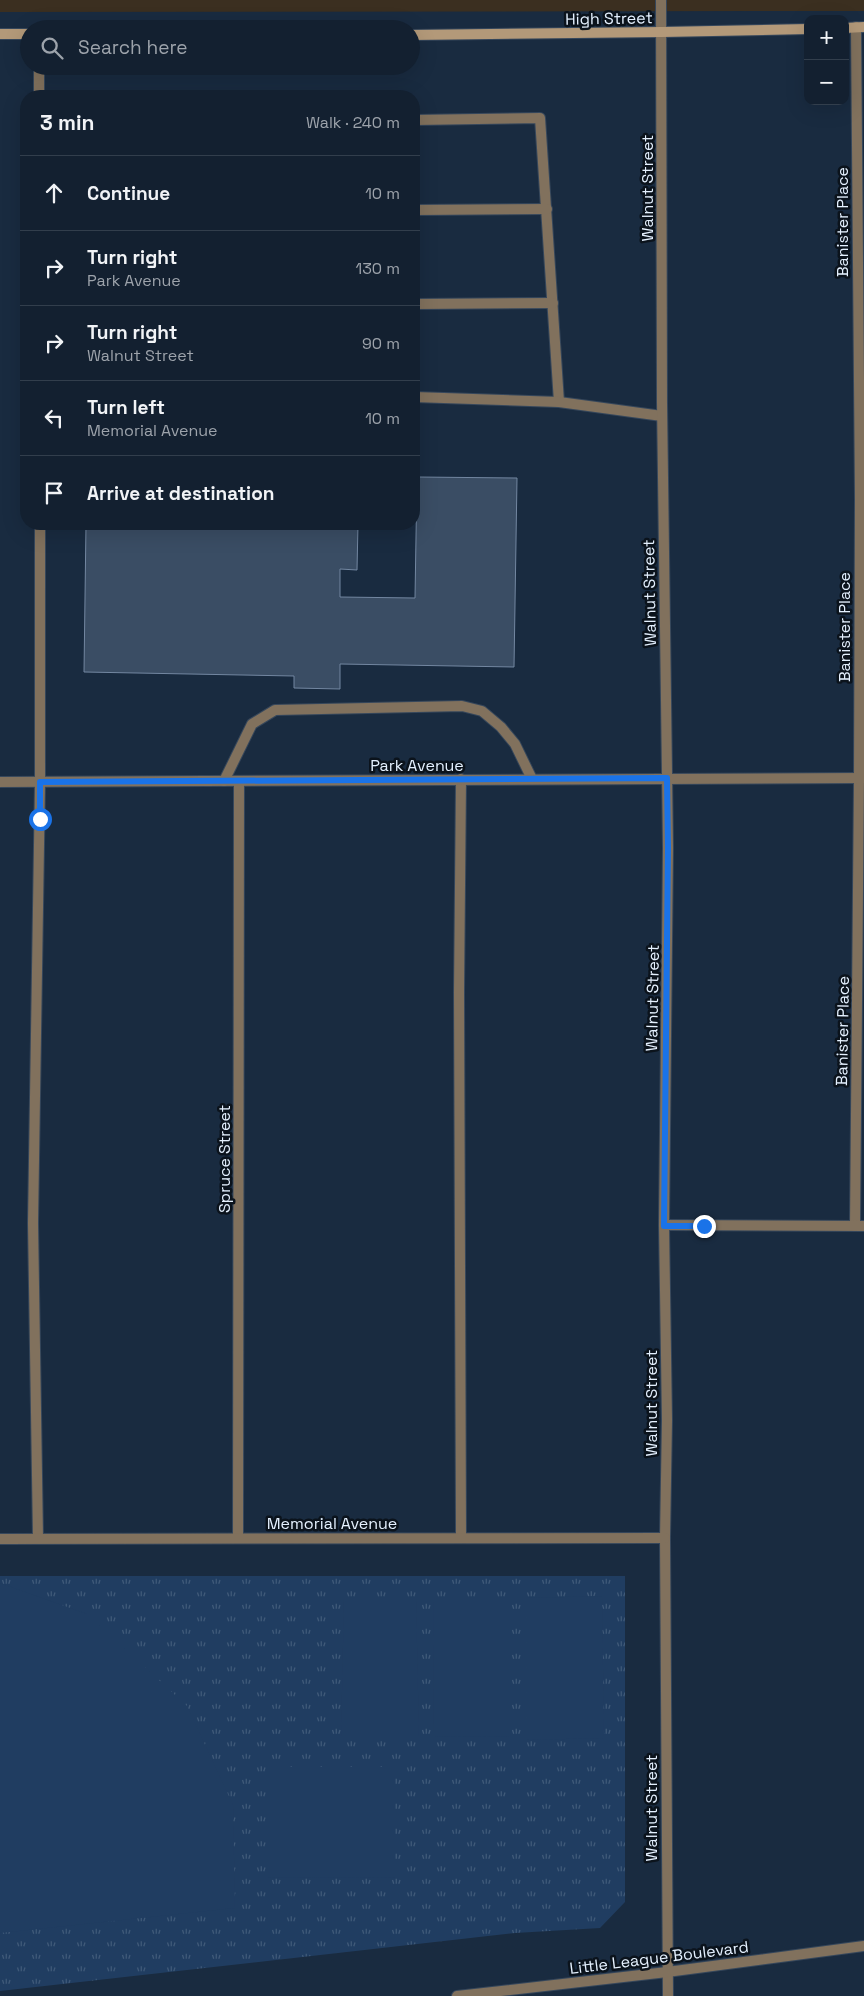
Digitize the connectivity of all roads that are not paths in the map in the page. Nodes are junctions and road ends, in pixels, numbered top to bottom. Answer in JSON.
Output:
{"nodes":[{"id":1,"x":661,"y":0,"type":"edge"},
{"id":2,"x":855,"y":27,"type":"edge"},
{"id":3,"x":804,"y":28,"type":"edge"},
{"id":4,"x":662,"y":32,"type":"junction"},
{"id":5,"x":0,"y":34,"type":"edge"},
{"id":6,"x":20,"y":34,"type":"edge"},
{"id":7,"x":420,"y":35,"type":"edge"},
{"id":8,"x":38,"y":75,"type":"edge"},
{"id":9,"x":39,"y":90,"type":"edge"},
{"id":10,"x":420,"y":120,"type":"edge"},
{"id":11,"x":547,"y":209,"type":"junction"},
{"id":12,"x":420,"y":210,"type":"edge"},
{"id":13,"x":420,"y":304,"type":"edge"},
{"id":14,"x":553,"y":304,"type":"junction"},
{"id":15,"x":420,"y":397,"type":"edge"},
{"id":16,"x":559,"y":402,"type":"junction"},
{"id":17,"x":662,"y":416,"type":"junction"},
{"id":18,"x":40,"y":530,"type":"edge"},
{"id":19,"x":667,"y":778,"type":"junction"},
{"id":20,"x":862,"y":778,"type":"edge"},
{"id":21,"x":461,"y":779,"type":"junction"},
{"id":22,"x":532,"y":779,"type":"junction"},
{"id":23,"x":224,"y":781,"type":"junction"},
{"id":24,"x":239,"y":781,"type":"junction"},
{"id":25,"x":0,"y":782,"type":"edge"},
{"id":26,"x":40,"y":782,"type":"junction"},
{"id":27,"x":664,"y":1226,"type":"junction"},
{"id":28,"x":860,"y":1226,"type":"edge"},
{"id":29,"x":38,"y":1538,"type":"junction"},
{"id":30,"x":238,"y":1538,"type":"junction"},
{"id":31,"x":461,"y":1538,"type":"junction"},
{"id":32,"x":665,"y":1538,"type":"junction"},
{"id":33,"x":0,"y":1539,"type":"edge"},
{"id":34,"x":864,"y":1946,"type":"edge"},
{"id":35,"x":667,"y":1972,"type":"junction"},
{"id":36,"x":457,"y":1996,"type":"edge"},
{"id":37,"x":668,"y":1996,"type":"edge"}],
"edges":[{"from":1,"to":4,"type":"street","name":"Walnut Street"},
{"from":2,"to":20,"type":"street","name":"Banister Place"},
{"from":3,"to":4,"type":"main road","name":"High Street"},
{"from":4,"to":7,"type":"main road","name":"High Street"},
{"from":4,"to":17,"type":"street","name":"Walnut Street"},
{"from":5,"to":6,"type":"main road"},
{"from":8,"to":9,"type":"street"},
{"from":10,"to":11,"type":"street"},
{"from":11,"to":12,"type":"street"},
{"from":11,"to":14,"type":"street"},
{"from":13,"to":14,"type":"street"},
{"from":14,"to":16,"type":"street"},
{"from":15,"to":16,"type":"street"},
{"from":16,"to":17,"type":"street"},
{"from":17,"to":19,"type":"street","name":"Walnut Street"},
{"from":18,"to":26,"type":"street"},
{"from":19,"to":20,"type":"street","name":"Park Avenue"},
{"from":19,"to":22,"type":"street","name":"Park Avenue"},
{"from":19,"to":27,"type":"street","name":"Walnut Street"},
{"from":20,"to":28,"type":"street","name":"Banister Place"},
{"from":21,"to":22,"type":"street","name":"Park Avenue"},
{"from":21,"to":24,"type":"street","name":"Park Avenue"},
{"from":21,"to":31,"type":"street"},
{"from":22,"to":23,"type":"street"},
{"from":23,"to":24,"type":"street","name":"Park Avenue"},
{"from":23,"to":26,"type":"street","name":"Park Avenue"},
{"from":24,"to":30,"type":"street","name":"Spruce Street"},
{"from":25,"to":26,"type":"street","name":"Park Avenue"},
{"from":26,"to":29,"type":"street"},
{"from":27,"to":28,"type":"street"},
{"from":27,"to":32,"type":"street","name":"Walnut Street"},
{"from":29,"to":30,"type":"street","name":"Memorial Avenue"},
{"from":29,"to":33,"type":"street","name":"Memorial Avenue"},
{"from":30,"to":31,"type":"street","name":"Memorial Avenue"},
{"from":31,"to":32,"type":"street","name":"Memorial Avenue"},
{"from":32,"to":35,"type":"street","name":"Walnut Street"},
{"from":34,"to":35,"type":"street","name":"Little League Boulevard"},
{"from":35,"to":36,"type":"street","name":"Little League Boulevard"},
{"from":35,"to":37,"type":"street","name":"Walnut Street"}]}
